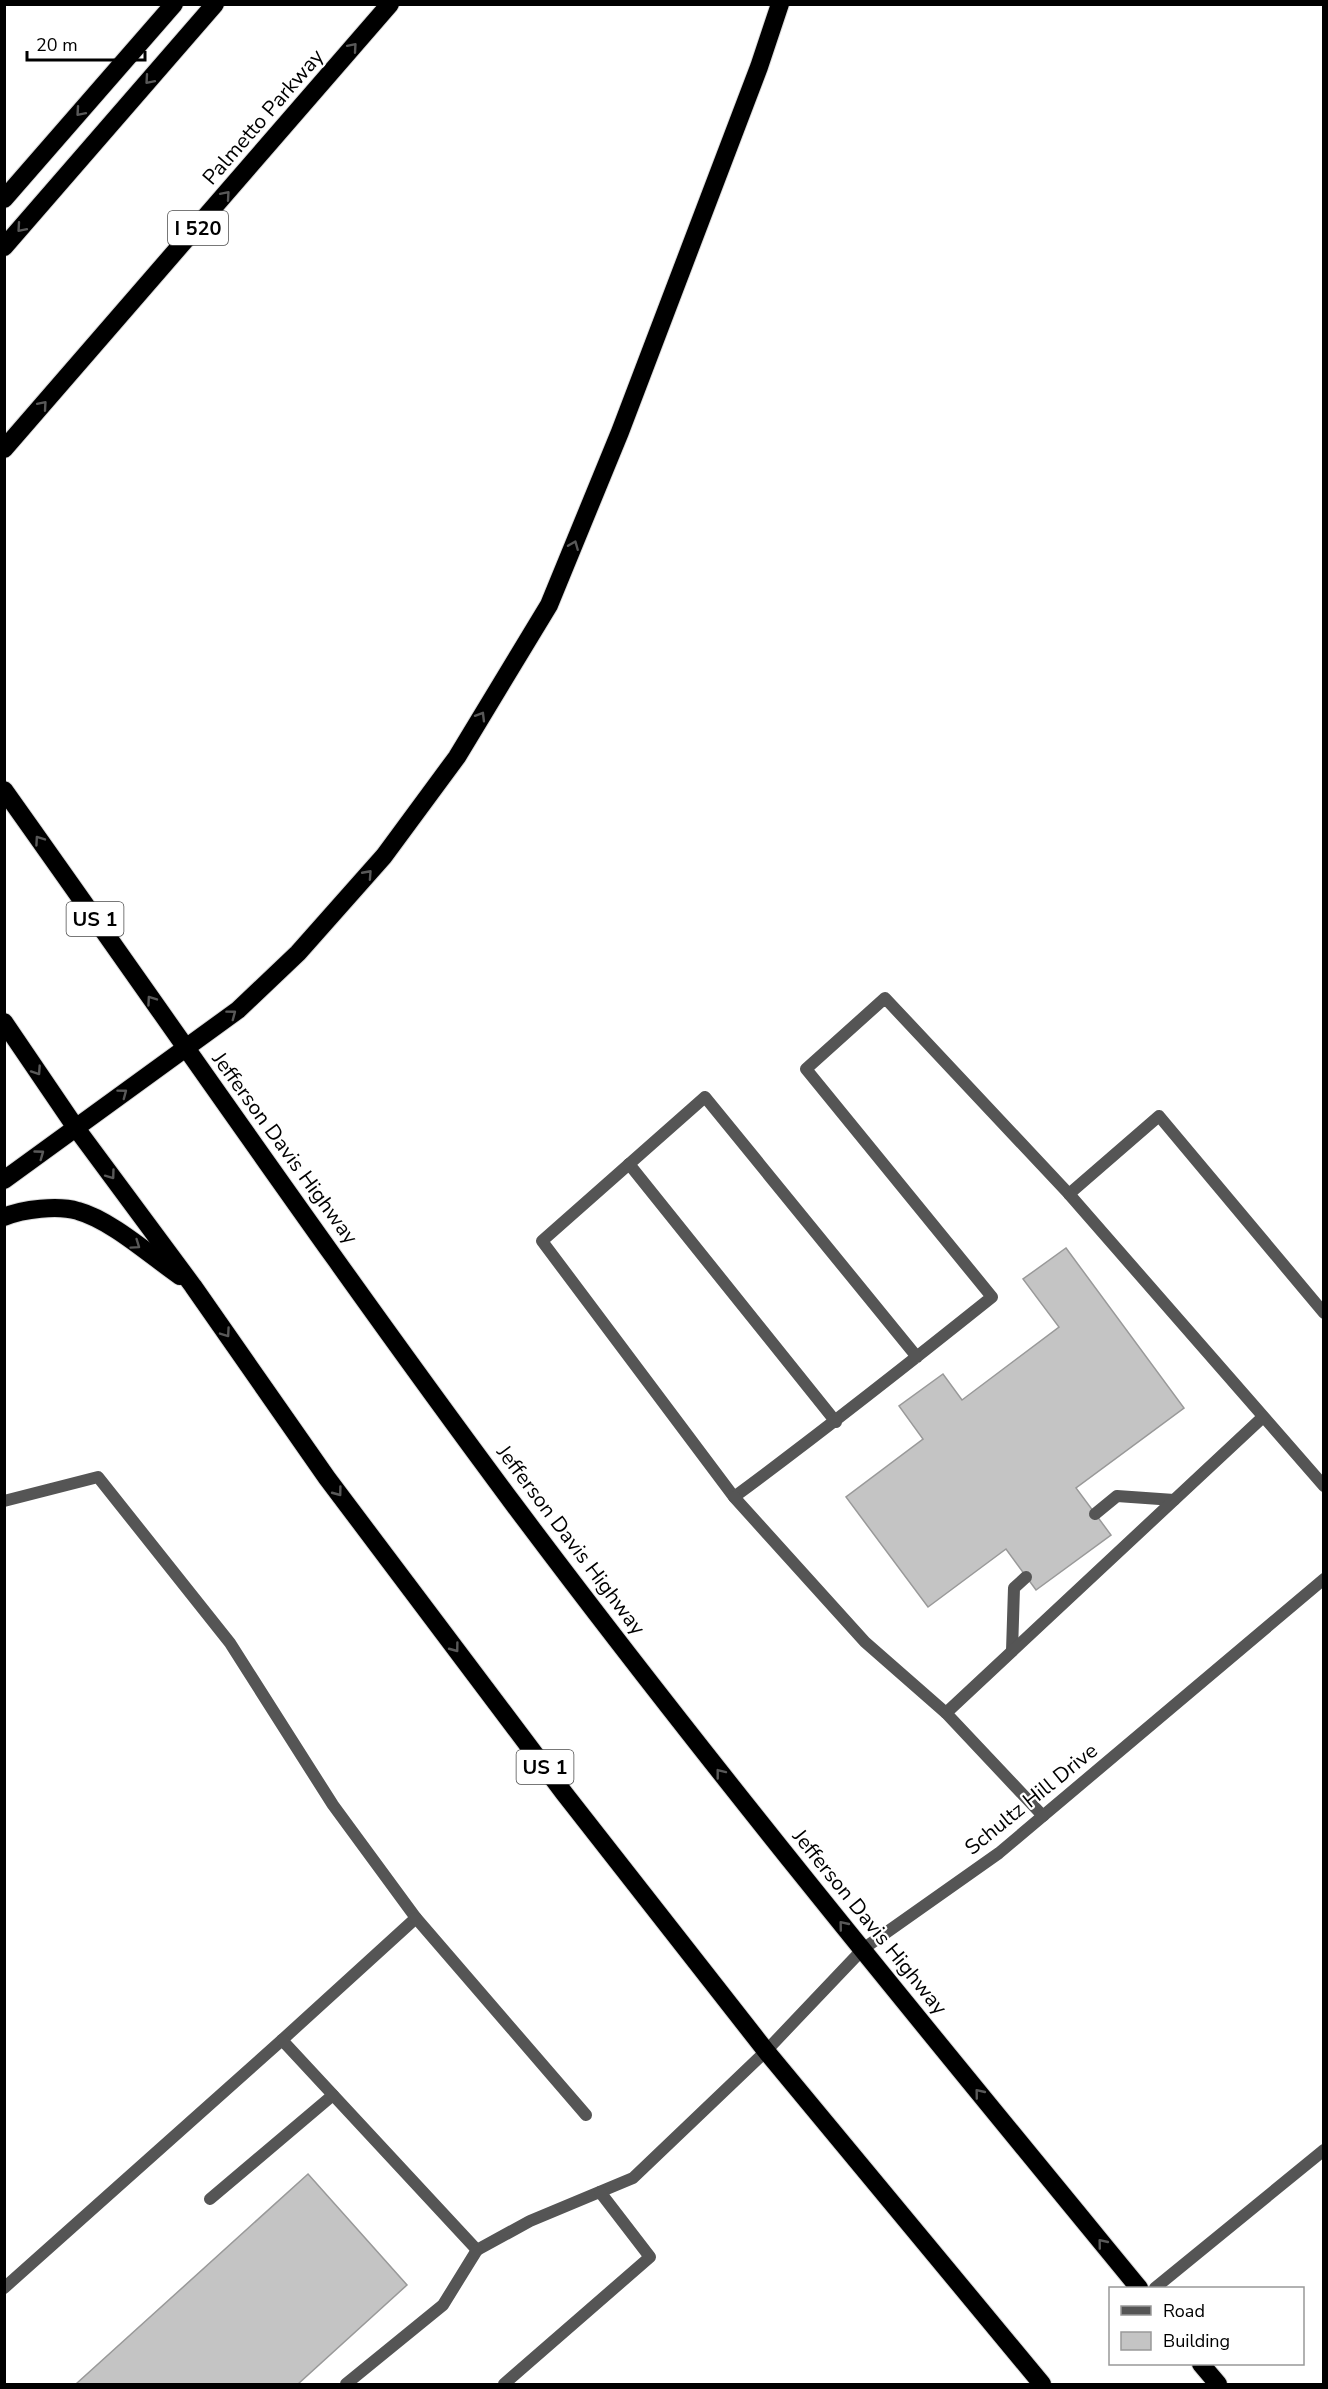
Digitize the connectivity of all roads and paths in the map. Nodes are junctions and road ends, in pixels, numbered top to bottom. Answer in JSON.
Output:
{"nodes":[{"id":1,"x":174,"y":4,"type":"edge"},
{"id":2,"x":215,"y":4,"type":"edge"},
{"id":3,"x":390,"y":4,"type":"edge"},
{"id":4,"x":780,"y":4,"type":"edge"},
{"id":5,"x":4,"y":199,"type":"edge"},
{"id":6,"x":4,"y":248,"type":"edge"},
{"id":7,"x":4,"y":449,"type":"edge"},
{"id":8,"x":4,"y":790,"type":"edge"},
{"id":9,"x":4,"y":1023,"type":"edge"},
{"id":10,"x":184,"y":1048,"type":"junction"},
{"id":11,"x":76,"y":1128,"type":"junction"},
{"id":12,"x":629,"y":1164,"type":"junction"},
{"id":13,"x":4,"y":1180,"type":"edge"},
{"id":14,"x":1069,"y":1194,"type":"junction"},
{"id":15,"x":4,"y":1217,"type":"edge"},
{"id":16,"x":193,"y":1286,"type":"junction"},
{"id":17,"x":1323,"y":1313,"type":"edge"},
{"id":18,"x":917,"y":1357,"type":"junction"},
{"id":19,"x":1263,"y":1417,"type":"junction"},
{"id":20,"x":836,"y":1422,"type":"junction"},
{"id":21,"x":1323,"y":1486,"type":"edge"},
{"id":22,"x":734,"y":1497,"type":"junction"},
{"id":23,"x":1174,"y":1500,"type":"junction"},
{"id":24,"x":4,"y":1501,"type":"edge"},
{"id":25,"x":1095,"y":1514,"type":"dead end"},
{"id":26,"x":1026,"y":1576,"type":"dead end"},
{"id":27,"x":1323,"y":1579,"type":"edge"},
{"id":28,"x":1012,"y":1651,"type":"junction"},
{"id":29,"x":946,"y":1713,"type":"junction"},
{"id":30,"x":1043,"y":1816,"type":"junction"},
{"id":31,"x":416,"y":1918,"type":"junction"},
{"id":32,"x":863,"y":1950,"type":"junction"},
{"id":33,"x":282,"y":2040,"type":"junction"},
{"id":34,"x":766,"y":2051,"type":"junction"},
{"id":35,"x":333,"y":2095,"type":"junction"},
{"id":36,"x":586,"y":2115,"type":"dead end"},
{"id":37,"x":1323,"y":2150,"type":"edge"},
{"id":38,"x":600,"y":2192,"type":"junction"},
{"id":39,"x":210,"y":2199,"type":"dead end"},
{"id":40,"x":477,"y":2250,"type":"junction"},
{"id":41,"x":1137,"y":2287,"type":"edge"},
{"id":42,"x":1157,"y":2287,"type":"edge"},
{"id":43,"x":4,"y":2288,"type":"edge"},
{"id":44,"x":1202,"y":2365,"type":"edge"},
{"id":45,"x":346,"y":2385,"type":"edge"},
{"id":46,"x":504,"y":2385,"type":"edge"},
{"id":47,"x":1042,"y":2385,"type":"edge"},
{"id":48,"x":1218,"y":2385,"type":"edge"}],
"edges":[{"from":1,"to":5,"type":"highway","one_way":true},
{"from":2,"to":6,"type":"highway","one_way":true},
{"from":7,"to":3,"type":"highway","name":"Palmetto Parkway","number":"I 520","one_way":true},
{"from":10,"to":4,"type":"highway","one_way":true},
{"from":10,"to":8,"type":"highway","name":"Jefferson Davis Highway","number":"US 1","one_way":true},
{"from":9,"to":11,"type":"highway","number":"US 1","one_way":true},
{"from":11,"to":10,"type":"highway","one_way":true},
{"from":32,"to":10,"type":"highway","name":"Jefferson Davis Highway","number":"US 1","one_way":true},
{"from":13,"to":11,"type":"highway","one_way":true},
{"from":11,"to":16,"type":"highway","number":"US 1","one_way":true},
{"from":12,"to":18,"type":"street"},
{"from":12,"to":20,"type":"street"},
{"from":12,"to":22,"type":"street"},
{"from":14,"to":17,"type":"street"},
{"from":14,"to":18,"type":"street"},
{"from":14,"to":19,"type":"street"},
{"from":15,"to":16,"type":"highway","one_way":true},
{"from":16,"to":34,"type":"highway","number":"US 1","one_way":true},
{"from":18,"to":20,"type":"street"},
{"from":19,"to":21,"type":"street"},
{"from":19,"to":23,"type":"street"},
{"from":20,"to":22,"type":"street"},
{"from":22,"to":29,"type":"street"},
{"from":23,"to":25,"type":"street"},
{"from":23,"to":28,"type":"street"},
{"from":24,"to":31,"type":"street"},
{"from":26,"to":28,"type":"street"},
{"from":27,"to":30,"type":"street","name":"Schultz Hill Drive"},
{"from":28,"to":29,"type":"street"},
{"from":29,"to":30,"type":"street"},
{"from":30,"to":32,"type":"street","name":"Schultz Hill Drive"},
{"from":31,"to":33,"type":"street"},
{"from":31,"to":36,"type":"street"},
{"from":32,"to":34,"type":"street","name":"Schultz Hill Drive"},
{"from":41,"to":32,"type":"highway","name":"Jefferson Davis Highway","number":"US 1","one_way":true},
{"from":33,"to":35,"type":"street"},
{"from":33,"to":43,"type":"street"},
{"from":34,"to":38,"type":"street","name":"Schultz Hill Drive"},
{"from":34,"to":47,"type":"highway","number":"US 1"},
{"from":35,"to":39,"type":"street"},
{"from":35,"to":40,"type":"street"},
{"from":37,"to":42,"type":"street"},
{"from":38,"to":40,"type":"street","name":"Schultz Hill Drive"},
{"from":38,"to":46,"type":"street"},
{"from":40,"to":45,"type":"street"},
{"from":44,"to":48,"type":"highway"}]}
